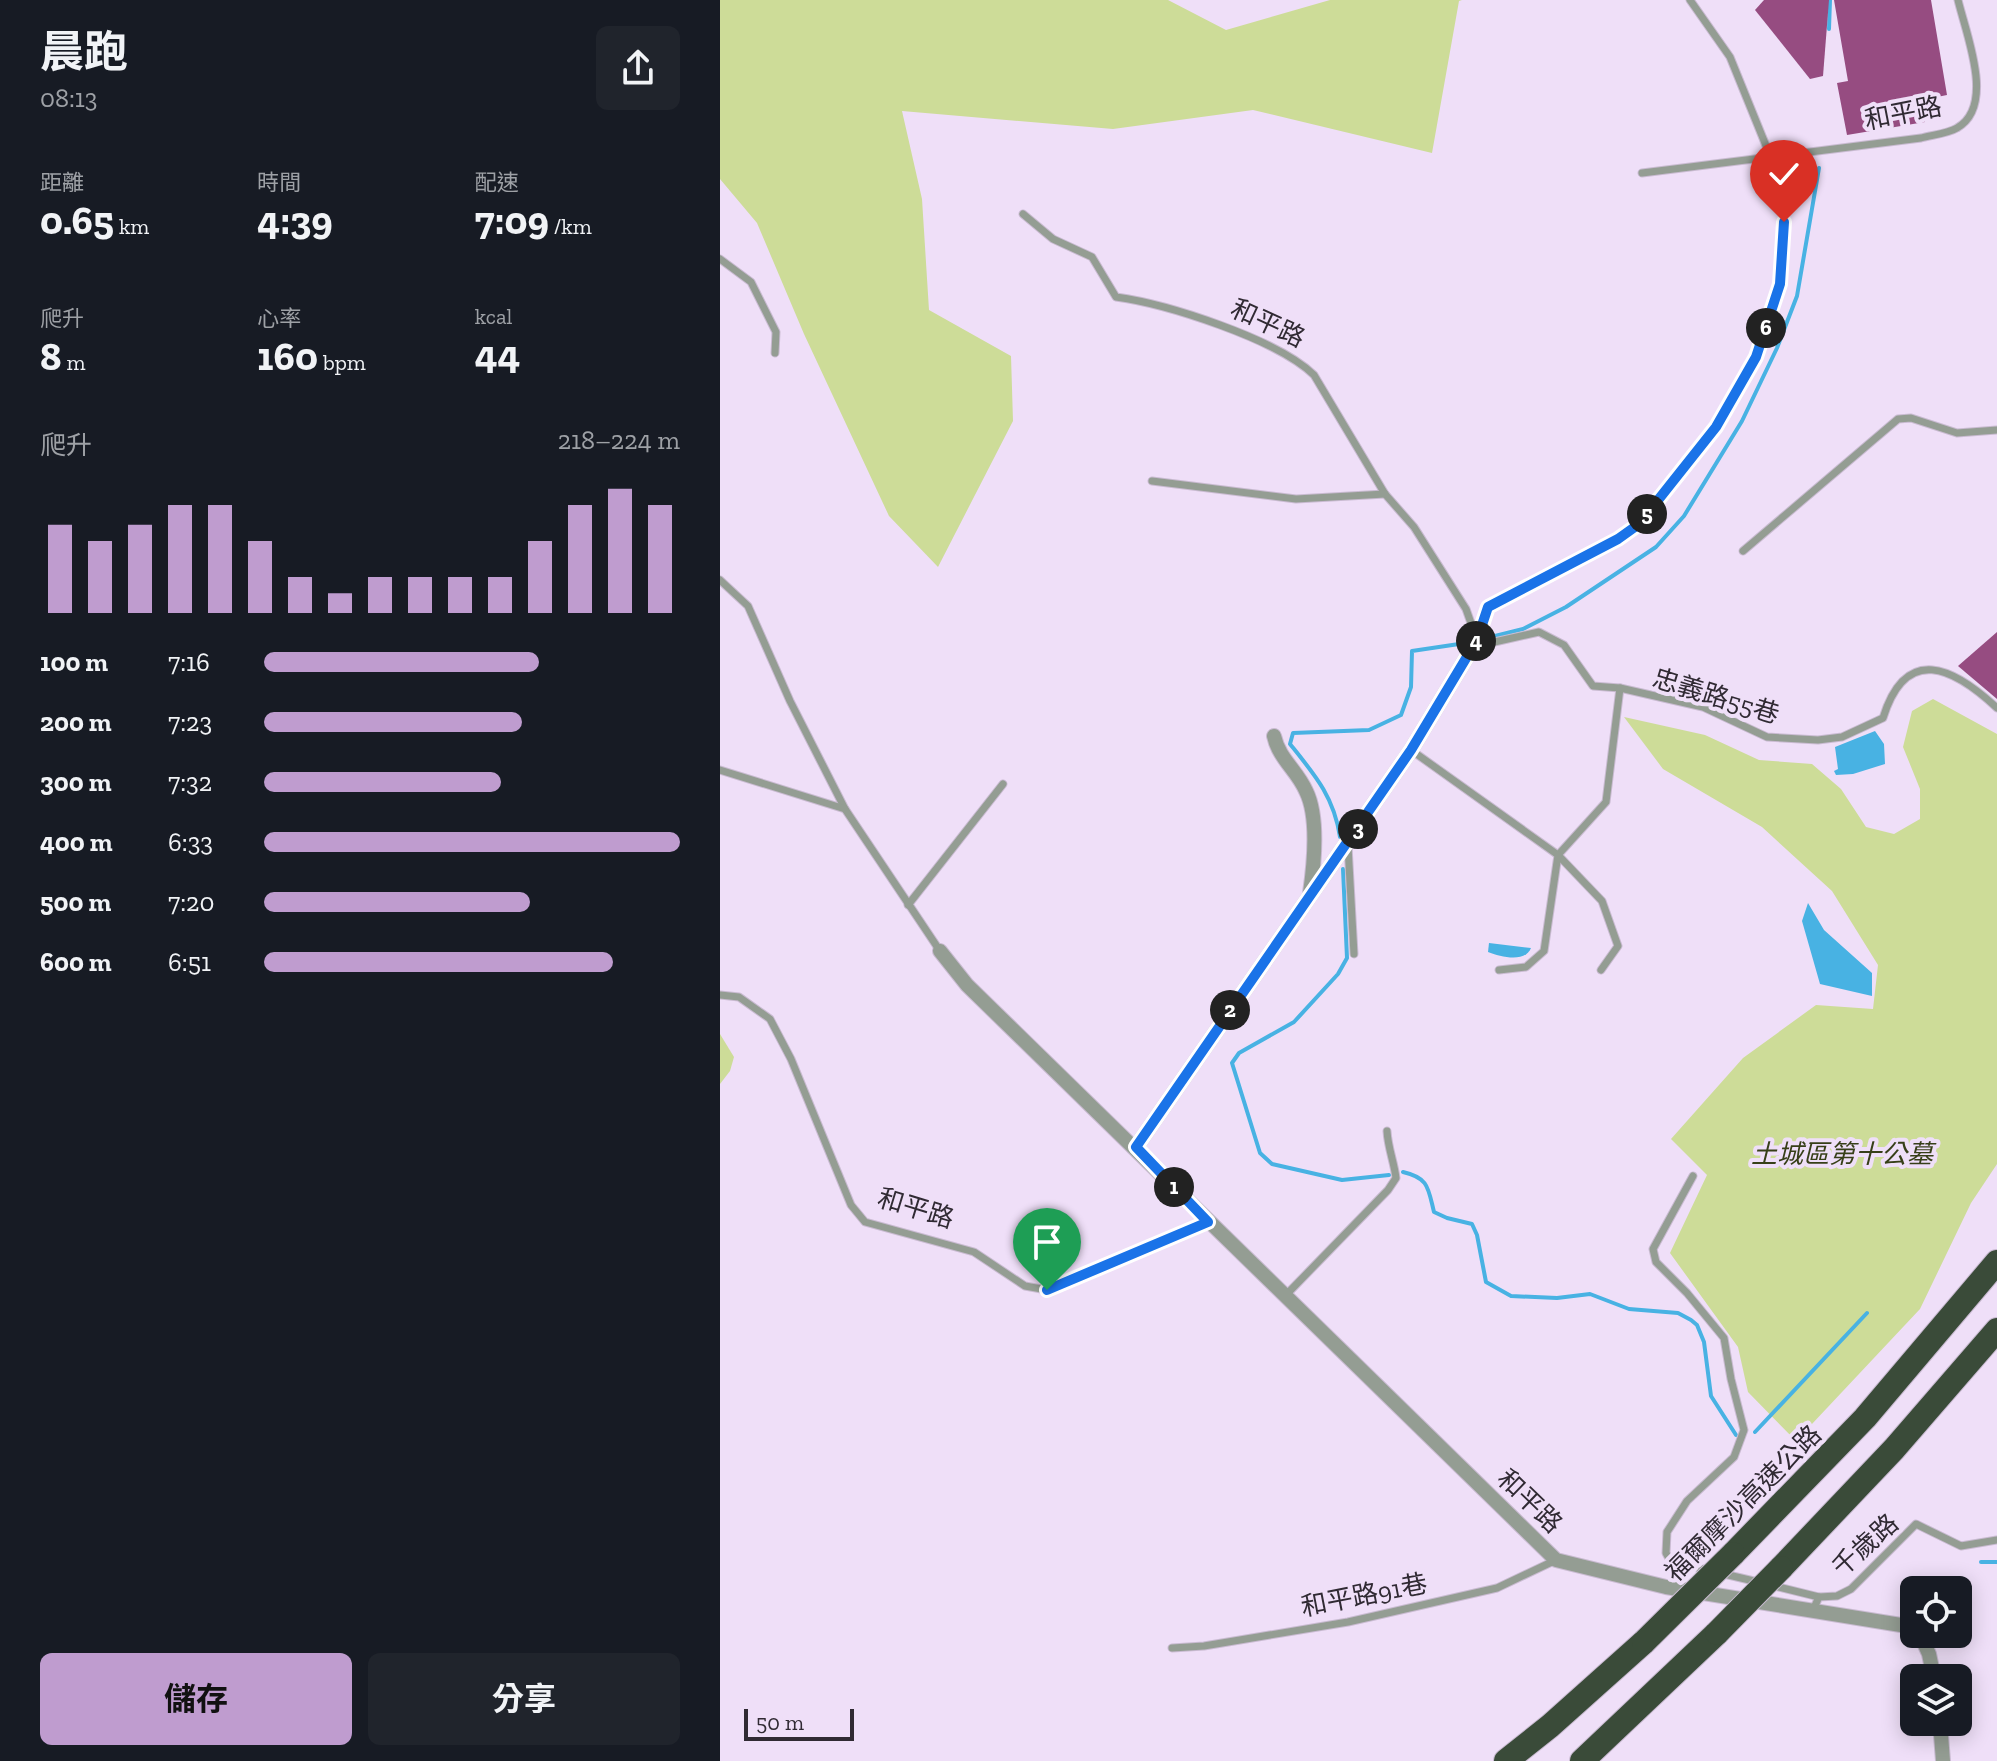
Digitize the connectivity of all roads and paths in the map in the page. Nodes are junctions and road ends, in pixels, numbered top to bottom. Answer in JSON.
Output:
{"nodes":[{"id":1,"x":1690,"y":0,"type":"edge"},
{"id":2,"x":1958,"y":0,"type":"edge"},
{"id":3,"x":1771,"y":158,"type":"junction"},
{"id":4,"x":1642,"y":173,"type":"dead end"},
{"id":5,"x":1023,"y":214,"type":"dead end"},
{"id":6,"x":720,"y":259,"type":"edge"},
{"id":7,"x":775,"y":353,"type":"dead end"},
{"id":8,"x":1997,"y":430,"type":"edge"},
{"id":9,"x":1152,"y":481,"type":"dead end"},
{"id":10,"x":1385,"y":494,"type":"junction"},
{"id":11,"x":1743,"y":551,"type":"dead end"},
{"id":12,"x":720,"y":580,"type":"edge"},
{"id":13,"x":1477,"y":640,"type":"junction"},
{"id":14,"x":1620,"y":688,"type":"junction"},
{"id":15,"x":1997,"y":708,"type":"edge"},
{"id":16,"x":1274,"y":736,"type":"dead end"},
{"id":17,"x":1411,"y":750,"type":"junction"},
{"id":18,"x":720,"y":770,"type":"edge"},
{"id":19,"x":1003,"y":784,"type":"dead end"},
{"id":20,"x":845,"y":809,"type":"junction"},
{"id":21,"x":1348,"y":844,"type":"junction"},
{"id":22,"x":1558,"y":855,"type":"junction"},
{"id":23,"x":1310,"y":893,"type":"junction"},
{"id":24,"x":908,"y":905,"type":"junction"},
{"id":25,"x":940,"y":951,"type":"joint"},
{"id":26,"x":1354,"y":954,"type":"dead end"},
{"id":27,"x":1499,"y":970,"type":"dead end"},
{"id":28,"x":1601,"y":970,"type":"dead end"},
{"id":29,"x":720,"y":995,"type":"edge"},
{"id":30,"x":1387,"y":1131,"type":"dead end"},
{"id":31,"x":1136,"y":1147,"type":"junction"},
{"id":32,"x":1693,"y":1176,"type":"dead end"},
{"id":33,"x":1208,"y":1222,"type":"junction"},
{"id":34,"x":1997,"y":1262,"type":"edge"},
{"id":35,"x":1285,"y":1296,"type":"junction"},
{"id":36,"x":1997,"y":1330,"type":"edge"},
{"id":37,"x":1997,"y":1540,"type":"edge"},
{"id":38,"x":1556,"y":1560,"type":"junction"},
{"id":39,"x":1816,"y":1604,"type":"junction"},
{"id":40,"x":1900,"y":1624,"type":"edge"},
{"id":41,"x":1172,"y":1648,"type":"dead end"},
{"id":42,"x":1941,"y":1736,"type":"edge"},
{"id":43,"x":1506,"y":1761,"type":"edge"},
{"id":44,"x":1582,"y":1761,"type":"edge"},
{"id":45,"x":1943,"y":1761,"type":"edge"}],
"edges":[{"from":1,"to":3,"type":"lane"},
{"from":2,"to":3,"type":"lane","name":"和平路"},
{"from":3,"to":4,"type":"lane","name":"和平路"},
{"from":3,"to":13,"type":"lane"},
{"from":5,"to":10,"type":"lane","name":"和平路"},
{"from":6,"to":7,"type":"lane"},
{"from":8,"to":11,"type":"lane"},
{"from":9,"to":10,"type":"lane"},
{"from":10,"to":13,"type":"lane","name":"和平路"},
{"from":12,"to":20,"type":"lane","name":"和平路"},
{"from":13,"to":14,"type":"lane"},
{"from":13,"to":17,"type":"street"},
{"from":14,"to":15,"type":"lane","name":"忠義路55巷"},
{"from":14,"to":22,"type":"lane"},
{"from":16,"to":23,"type":"street"},
{"from":17,"to":21,"type":"street"},
{"from":17,"to":22,"type":"lane"},
{"from":18,"to":20,"type":"lane"},
{"from":19,"to":24,"type":"lane"},
{"from":20,"to":24,"type":"lane","name":"和平路"},
{"from":21,"to":23,"type":"street"},
{"from":21,"to":26,"type":"lane"},
{"from":22,"to":27,"type":"lane"},
{"from":22,"to":28,"type":"lane"},
{"from":23,"to":31,"type":"street"},
{"from":24,"to":25,"type":"lane","name":"和平路"},
{"from":25,"to":31,"type":"street","name":"和平路"},
{"from":29,"to":33,"type":"lane","name":"和平路"},
{"from":30,"to":35,"type":"lane"},
{"from":31,"to":33,"type":"street","name":"和平路"},
{"from":32,"to":39,"type":"lane"},
{"from":33,"to":35,"type":"street","name":"和平路"},
{"from":34,"to":43,"type":"highway","name":"福爾摩沙高速公路","bridge":true},
{"from":35,"to":38,"type":"street","name":"和平路"},
{"from":36,"to":44,"type":"highway","bridge":true},
{"from":37,"to":39,"type":"lane","name":"千歲路"},
{"from":38,"to":39,"type":"street","name":"和平路"},
{"from":38,"to":41,"type":"lane","name":"和平路91巷"},
{"from":39,"to":40,"type":"street","name":"和平路"},
{"from":42,"to":45,"type":"street"}]}
